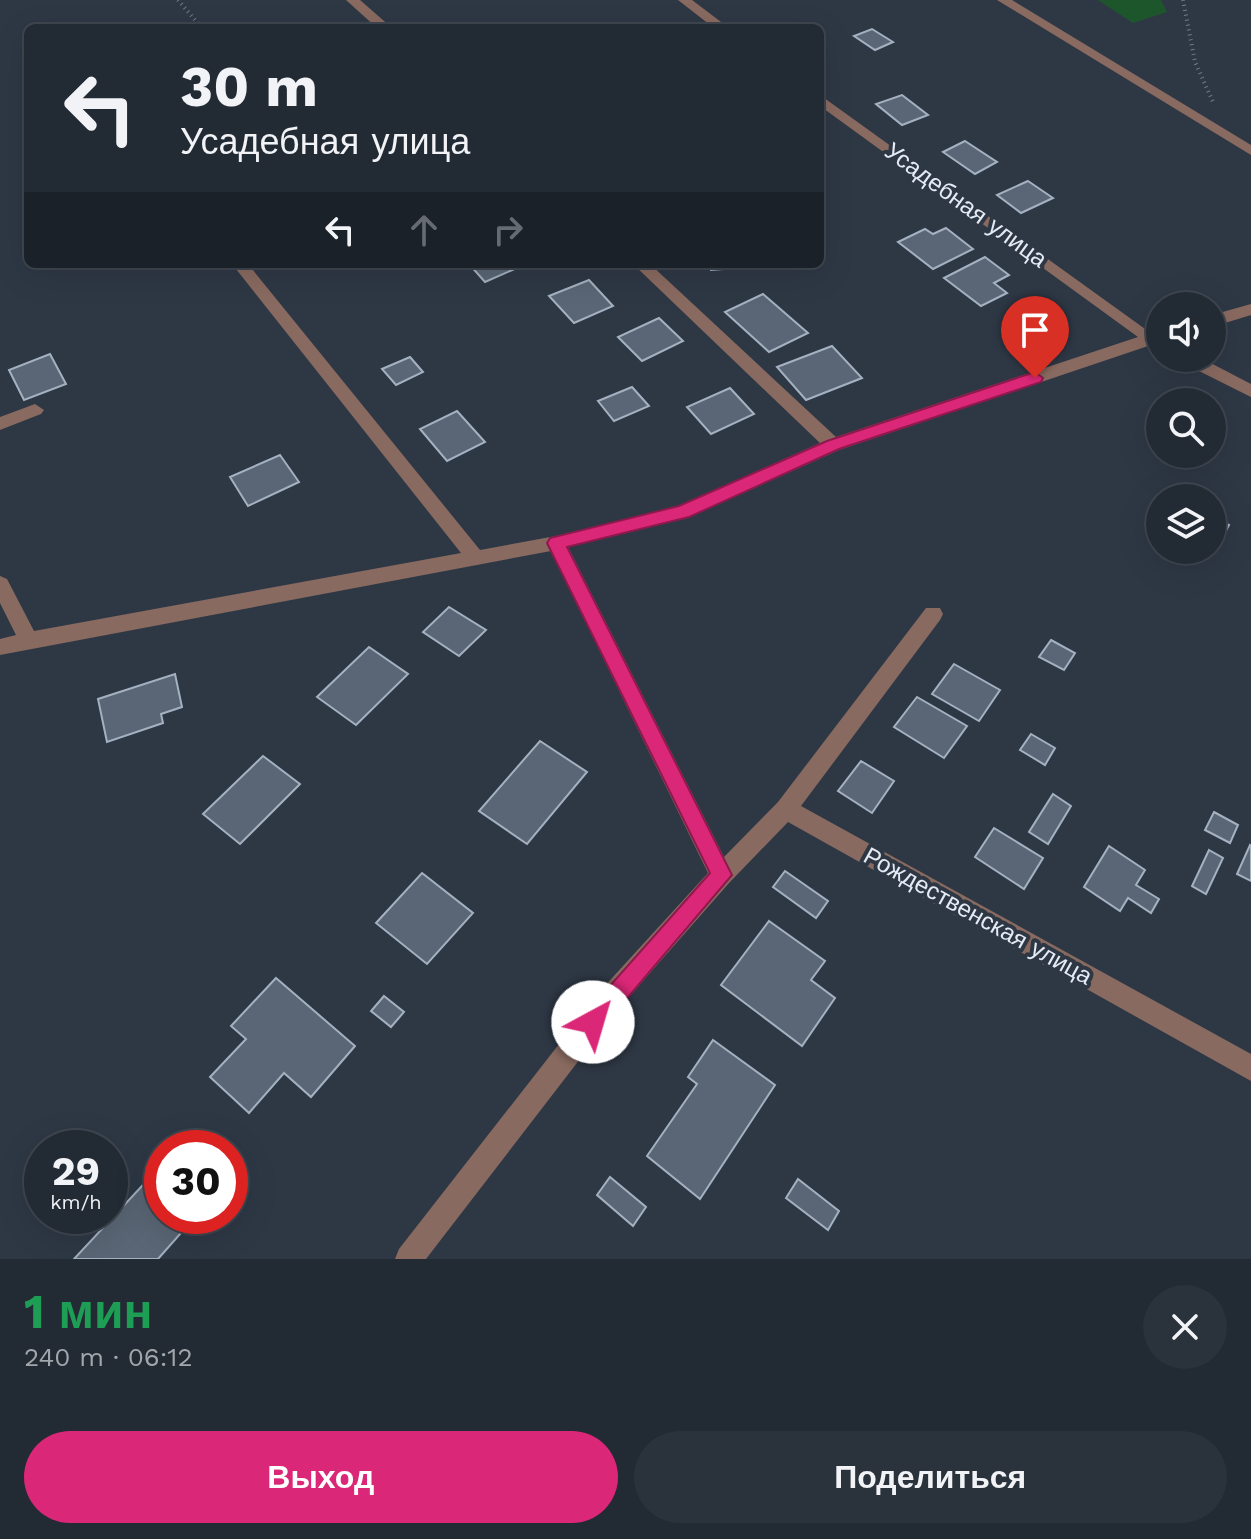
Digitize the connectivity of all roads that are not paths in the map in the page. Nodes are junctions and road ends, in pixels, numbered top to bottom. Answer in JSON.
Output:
{"nodes":[{"id":1,"x":352,"y":0,"type":"edge"},
{"id":2,"x":684,"y":0,"type":"edge"},
{"id":3,"x":1003,"y":0,"type":"edge"},
{"id":4,"x":380,"y":24,"type":"edge"},
{"id":5,"x":717,"y":24,"type":"edge"},
{"id":6,"x":824,"y":102,"type":"edge"},
{"id":7,"x":1251,"y":151,"type":"edge"},
{"id":8,"x":243,"y":268,"type":"edge"},
{"id":9,"x":645,"y":268,"type":"edge"},
{"id":10,"x":1251,"y":309,"type":"edge"},
{"id":11,"x":1226,"y":317,"type":"edge"},
{"id":12,"x":1146,"y":332,"type":"edge"},
{"id":13,"x":1146,"y":344,"type":"edge"},
{"id":14,"x":1214,"y":372,"type":"edge"},
{"id":15,"x":1251,"y":391,"type":"edge"},
{"id":16,"x":35,"y":410,"type":"dead end"},
{"id":17,"x":0,"y":424,"type":"edge"},
{"id":18,"x":833,"y":445,"type":"junction"},
{"id":19,"x":556,"y":543,"type":"junction"},
{"id":20,"x":474,"y":556,"type":"junction"},
{"id":21,"x":0,"y":584,"type":"edge"},
{"id":22,"x":933,"y":614,"type":"dead end"},
{"id":23,"x":29,"y":640,"type":"junction"},
{"id":24,"x":0,"y":647,"type":"edge"},
{"id":25,"x":786,"y":809,"type":"junction"},
{"id":26,"x":721,"y":875,"type":"junction"},
{"id":27,"x":1251,"y":1068,"type":"edge"},
{"id":28,"x":409,"y":1259,"type":"edge"}],
"edges":[{"from":1,"to":4,"type":"street"},
{"from":2,"to":5,"type":"street"},
{"from":3,"to":7,"type":"street"},
{"from":6,"to":12,"type":"street","name":"Усадебная улица"},
{"from":8,"to":20,"type":"street"},
{"from":9,"to":18,"type":"street"},
{"from":10,"to":11,"type":"street"},
{"from":13,"to":18,"type":"street","name":"Усадебная улица"},
{"from":14,"to":15,"type":"street"},
{"from":16,"to":17,"type":"street"},
{"from":18,"to":19,"type":"street","name":"Усадебная улица"},
{"from":19,"to":20,"type":"street","name":"Усадебная улица"},
{"from":19,"to":26,"type":"street"},
{"from":20,"to":23,"type":"street","name":"Усадебная улица"},
{"from":21,"to":23,"type":"street"},
{"from":22,"to":25,"type":"street"},
{"from":23,"to":24,"type":"street","name":"Усадебная улица"},
{"from":25,"to":26,"type":"street"},
{"from":25,"to":27,"type":"street","name":"Рождественская улица"},
{"from":26,"to":28,"type":"street"}]}
